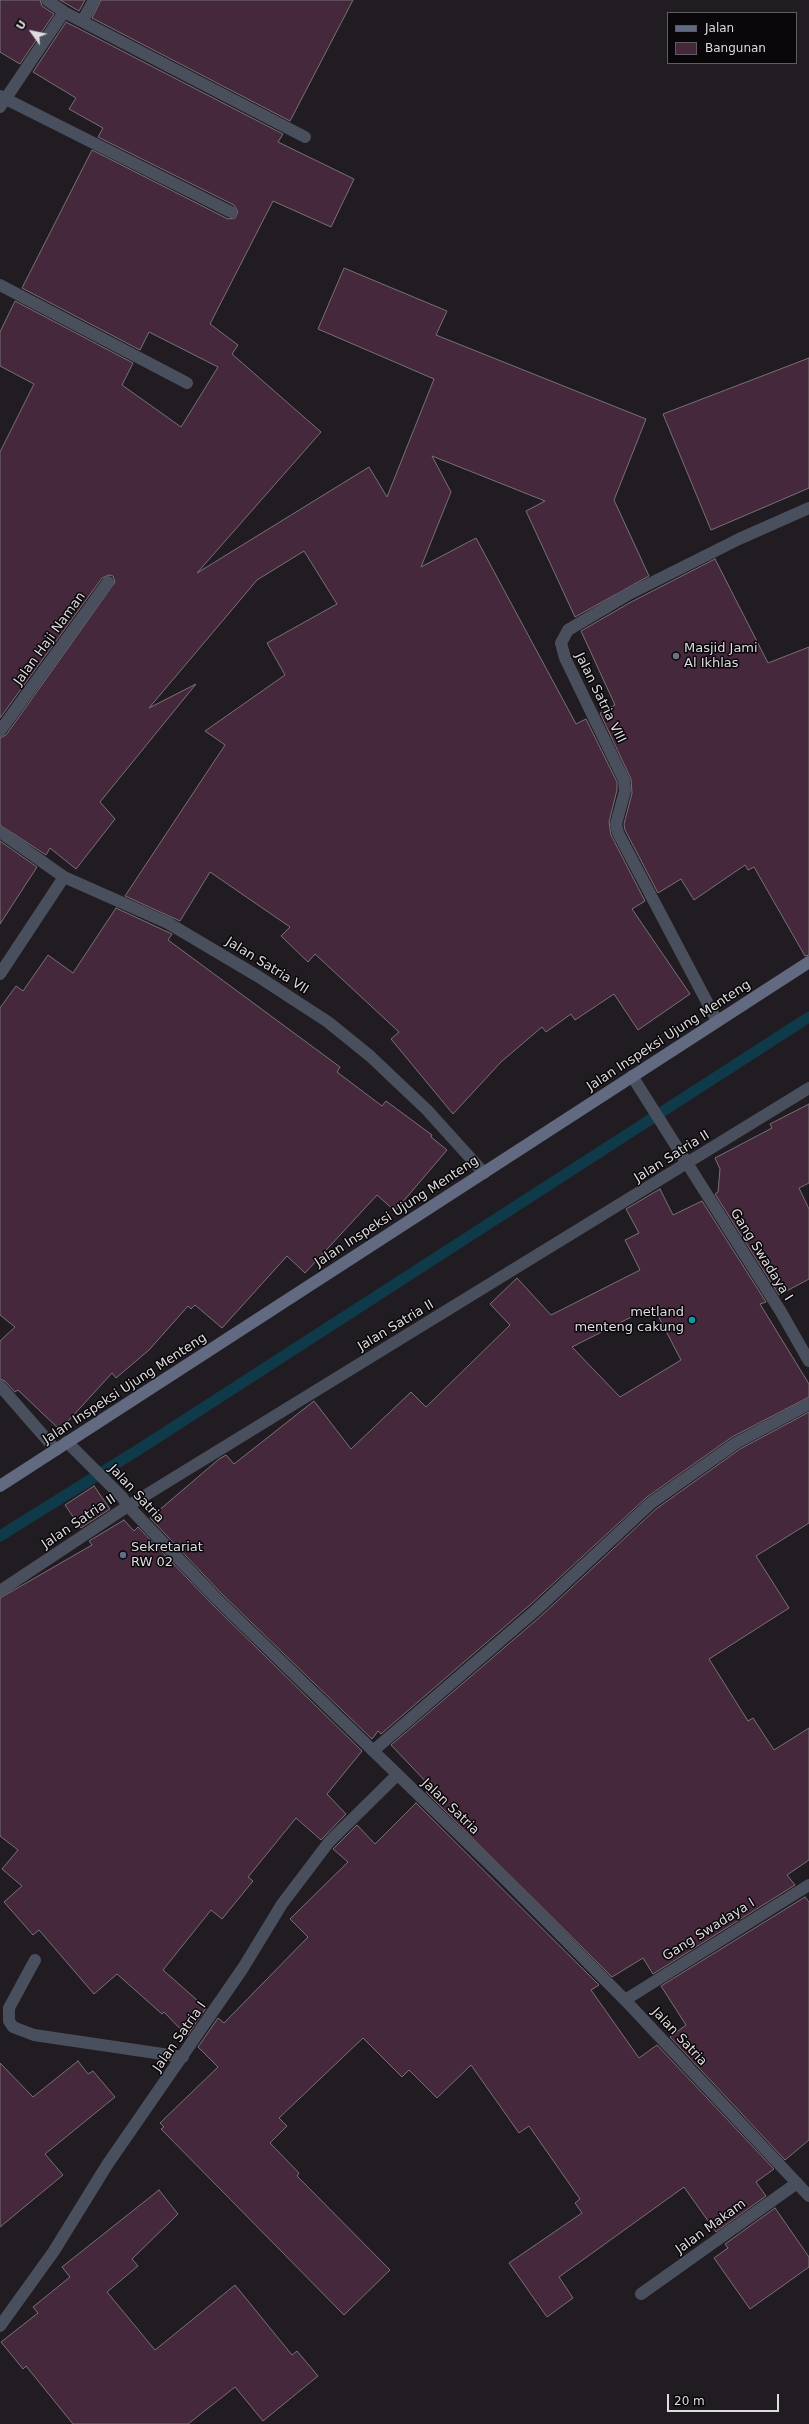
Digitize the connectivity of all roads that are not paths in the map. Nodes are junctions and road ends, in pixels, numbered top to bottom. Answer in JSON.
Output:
{"nodes":[{"id":1,"x":47,"y":0,"type":"edge"},
{"id":2,"x":94,"y":0,"type":"edge"},
{"id":3,"x":64,"y":12,"type":"junction"},
{"id":4,"x":83,"y":20,"type":"junction"},
{"id":5,"x":2,"y":101,"type":"edge"},
{"id":6,"x":305,"y":137,"type":"dead end"},
{"id":7,"x":231,"y":212,"type":"dead end"},
{"id":8,"x":0,"y":284,"type":"edge"},
{"id":9,"x":186,"y":383,"type":"dead end"},
{"id":10,"x":809,"y":508,"type":"edge"},
{"id":11,"x":108,"y":582,"type":"dead end"},
{"id":12,"x":0,"y":732,"type":"edge"},
{"id":13,"x":0,"y":832,"type":"edge"},
{"id":14,"x":64,"y":877,"type":"junction"},
{"id":15,"x":809,"y":962,"type":"edge"},
{"id":16,"x":0,"y":974,"type":"edge"},
{"id":17,"x":717,"y":1021,"type":"junction"},
{"id":18,"x":632,"y":1076,"type":"junction"},
{"id":19,"x":809,"y":1088,"type":"edge"},
{"id":20,"x":688,"y":1164,"type":"junction"},
{"id":21,"x":484,"y":1172,"type":"junction"},
{"id":22,"x":809,"y":1361,"type":"edge"},
{"id":23,"x":0,"y":1386,"type":"edge"},
{"id":24,"x":809,"y":1404,"type":"edge"},
{"id":25,"x":70,"y":1445,"type":"junction"},
{"id":26,"x":56,"y":1450,"type":"junction"},
{"id":27,"x":0,"y":1486,"type":"edge"},
{"id":28,"x":125,"y":1501,"type":"junction"},
{"id":29,"x":0,"y":1591,"type":"edge"},
{"id":30,"x":373,"y":1751,"type":"junction"},
{"id":31,"x":397,"y":1775,"type":"junction"},
{"id":32,"x":809,"y":1885,"type":"edge"},
{"id":33,"x":35,"y":1960,"type":"dead end"},
{"id":34,"x":625,"y":2000,"type":"junction"},
{"id":35,"x":183,"y":2057,"type":"junction"},
{"id":36,"x":797,"y":2182,"type":"junction"},
{"id":37,"x":809,"y":2196,"type":"edge"},
{"id":38,"x":641,"y":2294,"type":"dead end"},
{"id":39,"x":0,"y":2326,"type":"edge"}],
"edges":[{"from":1,"to":3,"type":"street"},
{"from":2,"to":4,"type":"street"},
{"from":3,"to":4,"type":"street"},
{"from":3,"to":5,"type":"street"},
{"from":4,"to":6,"type":"street"},
{"from":5,"to":7,"type":"street"},
{"from":8,"to":9,"type":"street"},
{"from":10,"to":17,"type":"street","name":"Jalan Satria VIII"},
{"from":11,"to":12,"type":"street","name":"Jalan Haji Naman"},
{"from":13,"to":14,"type":"street","name":"Jalan Satria VII"},
{"from":14,"to":16,"type":"street"},
{"from":14,"to":21,"type":"street","name":"Jalan Satria VII"},
{"from":15,"to":17,"type":"street","name":"Jalan Inspeksi Ujung Menteng"},
{"from":17,"to":18,"type":"street","name":"Jalan Inspeksi Ujung Menteng"},
{"from":18,"to":20,"type":"street","name":"Gang Swadaya I"},
{"from":18,"to":21,"type":"street","name":"Jalan Inspeksi Ujung Menteng"},
{"from":19,"to":20,"type":"street","name":"Jalan Satria II"},
{"from":20,"to":22,"type":"street","name":"Gang Swadaya I"},
{"from":20,"to":28,"type":"street","name":"Jalan Satria II"},
{"from":21,"to":25,"type":"street","name":"Jalan Inspeksi Ujung Menteng"},
{"from":23,"to":26,"type":"street"},
{"from":24,"to":30,"type":"street"},
{"from":25,"to":26,"type":"street","name":"Jalan Inspeksi Ujung Menteng"},
{"from":25,"to":28,"type":"street","name":"Jalan Satria"},
{"from":26,"to":27,"type":"street","name":"Jalan Inspeksi Ujung Menteng"},
{"from":28,"to":29,"type":"street","name":"Jalan Satria II"},
{"from":28,"to":30,"type":"street","name":"Jalan Satria"},
{"from":30,"to":31,"type":"street","name":"Jalan Satria"},
{"from":31,"to":34,"type":"street","name":"Jalan Satria"},
{"from":31,"to":35,"type":"street","name":"Jalan Satria I"},
{"from":32,"to":34,"type":"street","name":"Gang Swadaya I"},
{"from":33,"to":35,"type":"street"},
{"from":34,"to":36,"type":"street","name":"Jalan Satria"},
{"from":35,"to":39,"type":"street","name":"Jalan Satria I"},
{"from":36,"to":37,"type":"street","name":"Jalan Satria"},
{"from":36,"to":38,"type":"street","name":"Jalan Makam"}]}
